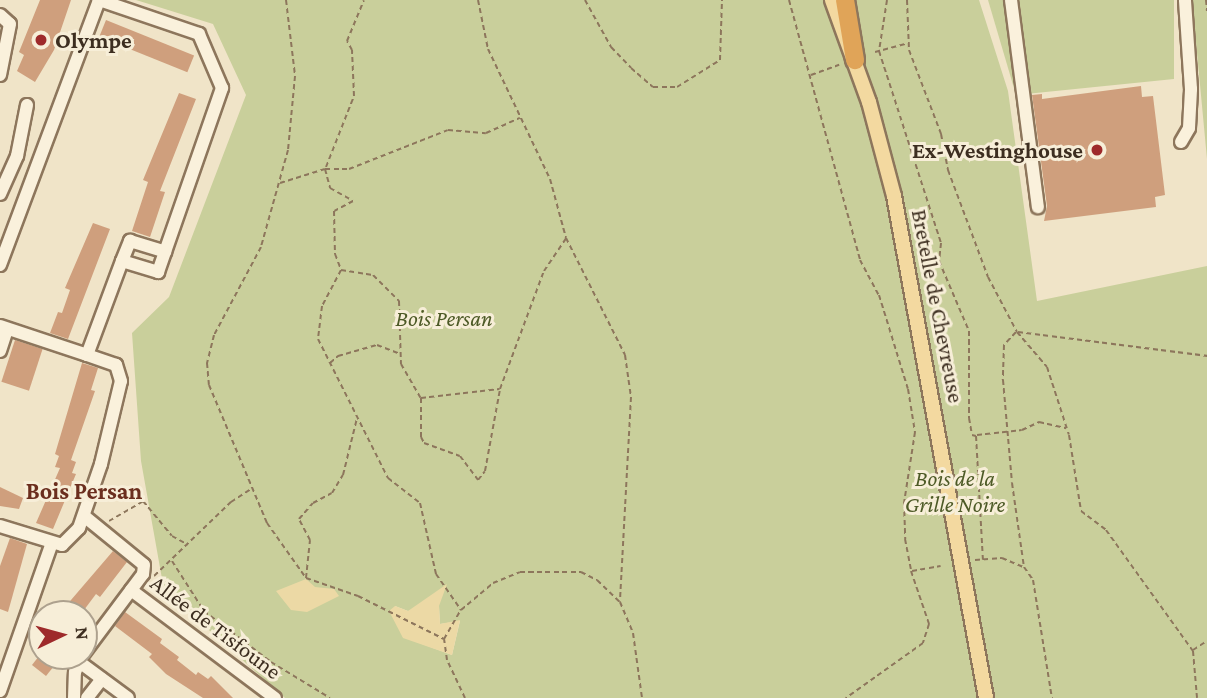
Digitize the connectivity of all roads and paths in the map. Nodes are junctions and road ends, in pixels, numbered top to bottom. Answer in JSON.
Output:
{"nodes":[{"id":1,"x":99,"y":0,"type":"edge"},
{"id":2,"x":286,"y":0,"type":"edge"},
{"id":3,"x":364,"y":0,"type":"edge"},
{"id":4,"x":478,"y":0,"type":"edge"},
{"id":5,"x":584,"y":0,"type":"edge"},
{"id":6,"x":722,"y":0,"type":"edge"},
{"id":7,"x":789,"y":0,"type":"edge"},
{"id":8,"x":832,"y":0,"type":"edge"},
{"id":9,"x":845,"y":0,"type":"edge"},
{"id":10,"x":887,"y":0,"type":"edge"},
{"id":11,"x":907,"y":0,"type":"edge"},
{"id":12,"x":1011,"y":0,"type":"edge"},
{"id":13,"x":1185,"y":0,"type":"edge"},
{"id":14,"x":1206,"y":0,"type":"edge"},
{"id":15,"x":1207,"y":11,"type":"edge"},
{"id":16,"x":0,"y":15,"type":"edge"},
{"id":17,"x":909,"y":43,"type":"junction"},
{"id":18,"x":879,"y":51,"type":"junction"},
{"id":19,"x":875,"y":52,"type":"dead end"},
{"id":20,"x":847,"y":63,"type":"junction"},
{"id":21,"x":0,"y":75,"type":"edge"},
{"id":22,"x":810,"y":76,"type":"junction"},
{"id":23,"x":27,"y":105,"type":"dead end"},
{"id":24,"x":520,"y":117,"type":"junction"},
{"id":25,"x":1181,"y":142,"type":"dead end"},
{"id":26,"x":325,"y":169,"type":"junction"},
{"id":27,"x":331,"y":169,"type":"junction"},
{"id":28,"x":327,"y":172,"type":"dead end"},
{"id":29,"x":328,"y":179,"type":"junction"},
{"id":30,"x":279,"y":184,"type":"junction"},
{"id":31,"x":0,"y":194,"type":"edge"},
{"id":32,"x":1038,"y":207,"type":"dead end"},
{"id":33,"x":566,"y":238,"type":"junction"},
{"id":34,"x":165,"y":252,"type":"junction"},
{"id":35,"x":122,"y":261,"type":"junction"},
{"id":36,"x":0,"y":265,"type":"edge"},
{"id":37,"x":341,"y":270,"type":"junction"},
{"id":38,"x":4,"y":328,"type":"edge"},
{"id":39,"x":1017,"y":332,"type":"junction"},
{"id":40,"x":0,"y":351,"type":"edge"},
{"id":41,"x":400,"y":354,"type":"dead end"},
{"id":42,"x":87,"y":355,"type":"junction"},
{"id":43,"x":1207,"y":356,"type":"edge"},
{"id":44,"x":329,"y":364,"type":"junction"},
{"id":45,"x":500,"y":389,"type":"junction"},
{"id":46,"x":421,"y":398,"type":"junction"},
{"id":47,"x":357,"y":417,"type":"junction"},
{"id":48,"x":1067,"y":428,"type":"junction"},
{"id":49,"x":1010,"y":429,"type":"junction"},
{"id":50,"x":976,"y":436,"type":"junction"},
{"id":51,"x":251,"y":489,"type":"junction"},
{"id":52,"x":83,"y":516,"type":"junction"},
{"id":53,"x":0,"y":526,"type":"edge"},
{"id":54,"x":99,"y":527,"type":"junction"},
{"id":55,"x":51,"y":545,"type":"junction"},
{"id":56,"x":189,"y":546,"type":"junction"},
{"id":57,"x":974,"y":560,"type":"dead end"},
{"id":58,"x":173,"y":561,"type":"junction"},
{"id":59,"x":983,"y":561,"type":"junction"},
{"id":60,"x":941,"y":566,"type":"dead end"},
{"id":61,"x":1024,"y":567,"type":"junction"},
{"id":62,"x":911,"y":571,"type":"junction"},
{"id":63,"x":143,"y":574,"type":"junction"},
{"id":64,"x":306,"y":578,"type":"junction"},
{"id":65,"x":131,"y":590,"type":"junction"},
{"id":66,"x":620,"y":602,"type":"junction"},
{"id":67,"x":461,"y":610,"type":"junction"},
{"id":68,"x":98,"y":634,"type":"edge"},
{"id":69,"x":444,"y":639,"type":"junction"},
{"id":70,"x":1207,"y":641,"type":"edge"},
{"id":71,"x":1193,"y":650,"type":"junction"},
{"id":72,"x":79,"y":670,"type":"edge"},
{"id":73,"x":93,"y":670,"type":"edge"},
{"id":74,"x":102,"y":679,"type":"junction"},
{"id":75,"x":0,"y":691,"type":"edge"},
{"id":76,"x":74,"y":698,"type":"edge"},
{"id":77,"x":87,"y":698,"type":"edge"},
{"id":78,"x":128,"y":698,"type":"edge"},
{"id":79,"x":275,"y":698,"type":"edge"},
{"id":80,"x":330,"y":698,"type":"edge"},
{"id":81,"x":465,"y":698,"type":"edge"},
{"id":82,"x":642,"y":698,"type":"edge"},
{"id":83,"x":846,"y":698,"type":"edge"},
{"id":84,"x":986,"y":698,"type":"edge"},
{"id":85,"x":1052,"y":698,"type":"edge"},
{"id":86,"x":1197,"y":698,"type":"edge"}],
"edges":[{"from":1,"to":34,"type":"street"},
{"from":1,"to":36,"type":"street"},
{"from":2,"to":30,"type":"path"},
{"from":3,"to":26,"type":"path"},
{"from":4,"to":24,"type":"path"},
{"from":5,"to":6,"type":"path"},
{"from":7,"to":22,"type":"path"},
{"from":8,"to":20,"type":"main road","name":"Bretelle de Chevreuse"},
{"from":9,"to":20,"type":"highway"},
{"from":10,"to":18,"type":"path"},
{"from":11,"to":17,"type":"path"},
{"from":12,"to":32,"type":"street"},
{"from":13,"to":25,"type":"street"},
{"from":14,"to":15,"type":"path"},
{"from":16,"to":21,"type":"street"},
{"from":17,"to":18,"type":"path"},
{"from":17,"to":39,"type":"path"},
{"from":18,"to":19,"type":"path"},
{"from":18,"to":50,"type":"path"},
{"from":20,"to":22,"type":"path"},
{"from":20,"to":84,"type":"main road","name":"Bretelle de Chevreuse"},
{"from":22,"to":62,"type":"path"},
{"from":23,"to":31,"type":"street"},
{"from":24,"to":27,"type":"path"},
{"from":24,"to":33,"type":"path"},
{"from":26,"to":27,"type":"path"},
{"from":26,"to":28,"type":"path"},
{"from":26,"to":29,"type":"path"},
{"from":26,"to":30,"type":"path"},
{"from":27,"to":29,"type":"path"},
{"from":29,"to":37,"type":"path"},
{"from":30,"to":51,"type":"path"},
{"from":33,"to":45,"type":"path"},
{"from":33,"to":66,"type":"path"},
{"from":34,"to":35,"type":"street"},
{"from":34,"to":35,"type":"street"},
{"from":35,"to":42,"type":"street"},
{"from":37,"to":44,"type":"path"},
{"from":37,"to":46,"type":"path"},
{"from":38,"to":40,"type":"street"},
{"from":38,"to":42,"type":"street"},
{"from":39,"to":43,"type":"path"},
{"from":39,"to":48,"type":"path"},
{"from":39,"to":49,"type":"path"},
{"from":41,"to":44,"type":"path"},
{"from":42,"to":52,"type":"street"},
{"from":44,"to":47,"type":"path"},
{"from":45,"to":46,"type":"path"},
{"from":45,"to":46,"type":"path"},
{"from":47,"to":64,"type":"path"},
{"from":47,"to":67,"type":"path"},
{"from":48,"to":49,"type":"path"},
{"from":48,"to":71,"type":"path"},
{"from":49,"to":50,"type":"path"},
{"from":49,"to":61,"type":"path"},
{"from":50,"to":59,"type":"path"},
{"from":51,"to":56,"type":"path"},
{"from":51,"to":64,"type":"path"},
{"from":52,"to":54,"type":"street"},
{"from":52,"to":55,"type":"street"},
{"from":53,"to":55,"type":"street"},
{"from":54,"to":56,"type":"path"},
{"from":54,"to":63,"type":"street"},
{"from":55,"to":75,"type":"street"},
{"from":56,"to":58,"type":"path"},
{"from":57,"to":59,"type":"path"},
{"from":58,"to":63,"type":"path"},
{"from":58,"to":80,"type":"path"},
{"from":59,"to":61,"type":"path"},
{"from":60,"to":62,"type":"path"},
{"from":61,"to":85,"type":"path"},
{"from":62,"to":83,"type":"path"},
{"from":63,"to":65,"type":"street"},
{"from":64,"to":69,"type":"path"},
{"from":65,"to":68,"type":"street"},
{"from":65,"to":79,"type":"street","name":"Allée de Tisfoune"},
{"from":66,"to":67,"type":"path"},
{"from":66,"to":82,"type":"path"},
{"from":67,"to":69,"type":"path"},
{"from":69,"to":81,"type":"path"},
{"from":70,"to":71,"type":"path"},
{"from":71,"to":86,"type":"path"},
{"from":72,"to":76,"type":"street"},
{"from":73,"to":74,"type":"street"},
{"from":74,"to":77,"type":"street"},
{"from":74,"to":78,"type":"street"}]}
